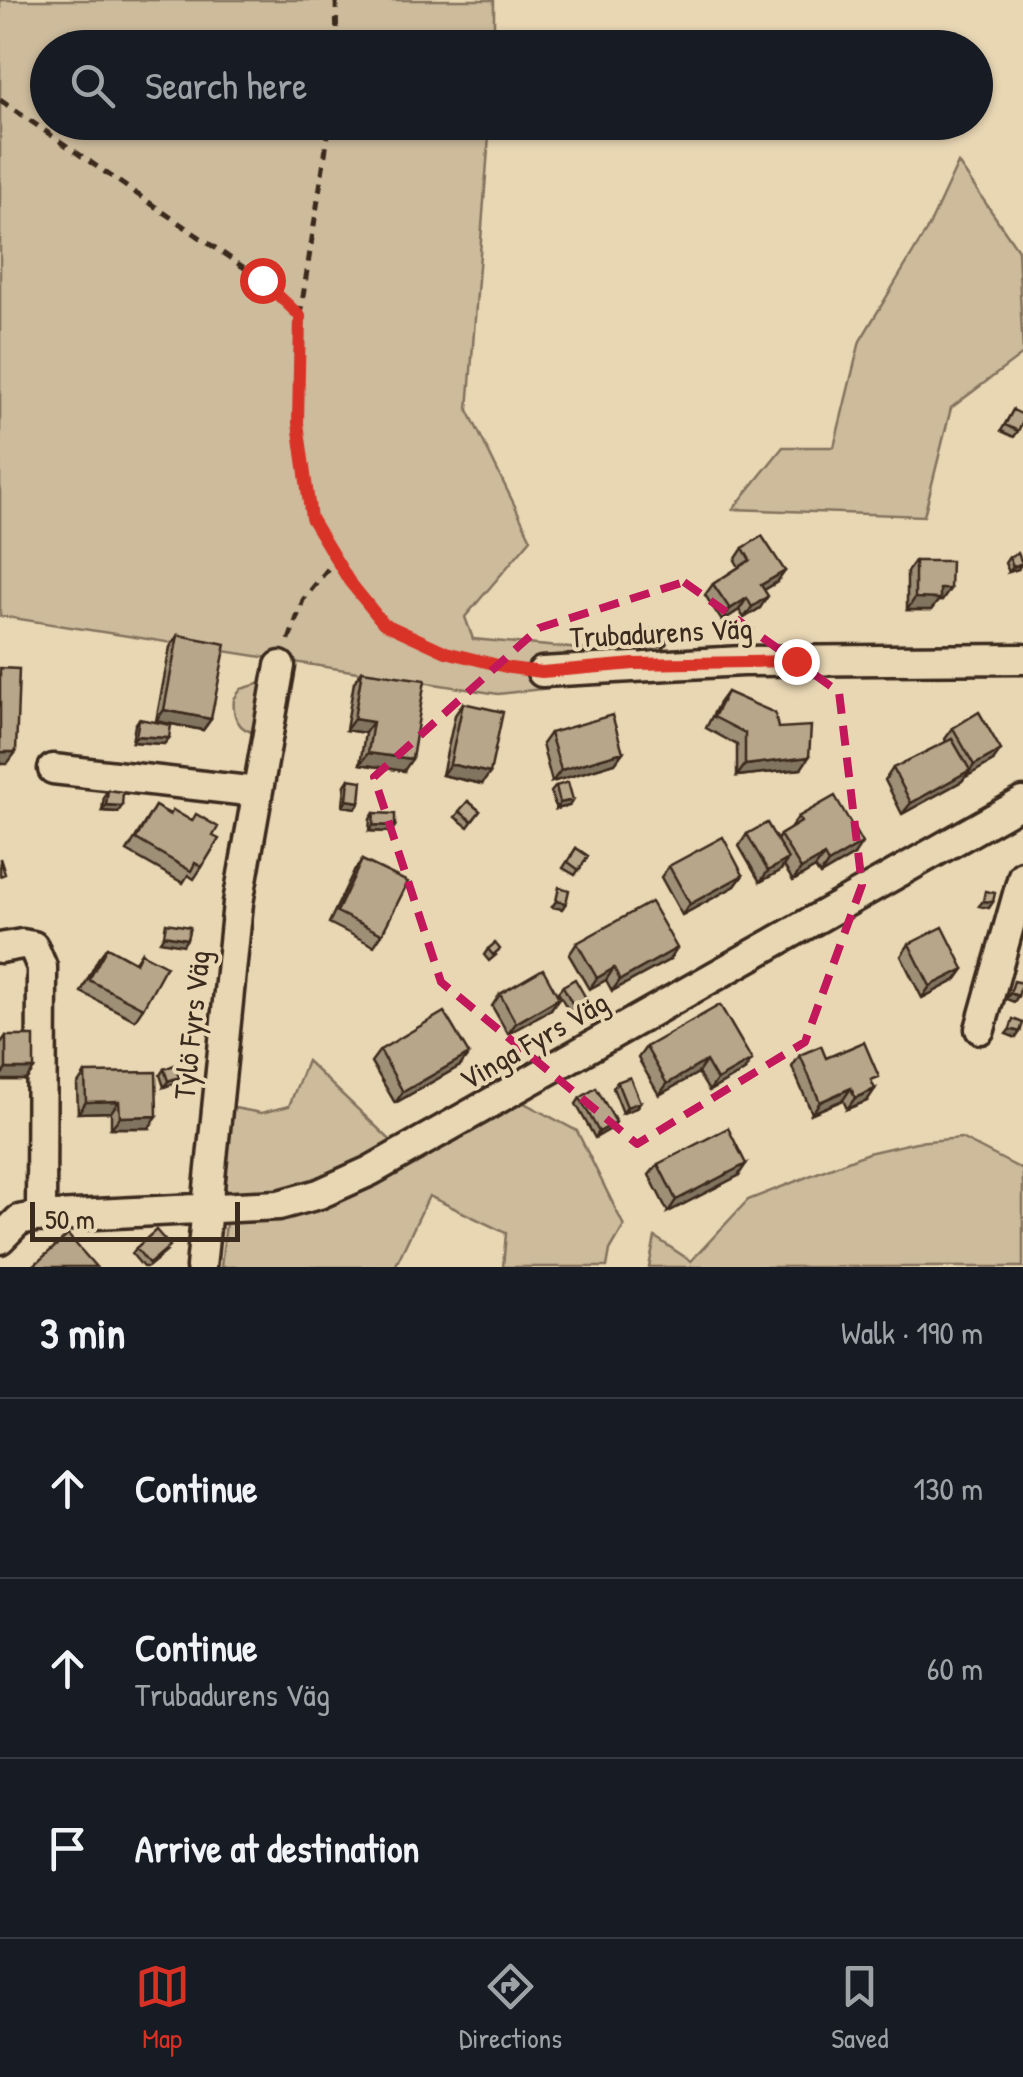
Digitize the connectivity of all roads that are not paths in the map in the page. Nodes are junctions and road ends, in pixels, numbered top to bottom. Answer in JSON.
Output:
{"nodes":[{"id":1,"x":1023,"y":659,"type":"edge"},
{"id":2,"x":280,"y":666,"type":"road end"},
{"id":3,"x":542,"y":672,"type":"road end"},
{"id":4,"x":52,"y":769,"type":"dead end"},
{"id":5,"x":257,"y":792,"type":"junction"},
{"id":6,"x":1023,"y":802,"type":"edge"},
{"id":7,"x":1023,"y":876,"type":"edge"},
{"id":8,"x":0,"y":948,"type":"edge"},
{"id":9,"x":980,"y":1028,"type":"dead end"},
{"id":10,"x":205,"y":1208,"type":"junction"},
{"id":11,"x":40,"y":1216,"type":"junction"},
{"id":12,"x":0,"y":1239,"type":"edge"},
{"id":13,"x":201,"y":1267,"type":"edge"}],
"edges":[{"from":1,"to":3,"type":"street","name":"Trubadurens Väg"},
{"from":2,"to":5,"type":"street","name":"Tylö Fyrs Väg"},
{"from":4,"to":5,"type":"street"},
{"from":5,"to":10,"type":"street","name":"Tylö Fyrs Väg"},
{"from":6,"to":10,"type":"street","name":"Vinga Fyrs Väg"},
{"from":7,"to":9,"type":"street"},
{"from":8,"to":11,"type":"street"},
{"from":10,"to":11,"type":"street","name":"Vinga Fyrs Väg"},
{"from":10,"to":13,"type":"street","name":"Tylö Fyrs Väg"},
{"from":11,"to":12,"type":"street","name":"Vinga Fyrs Väg"}]}
